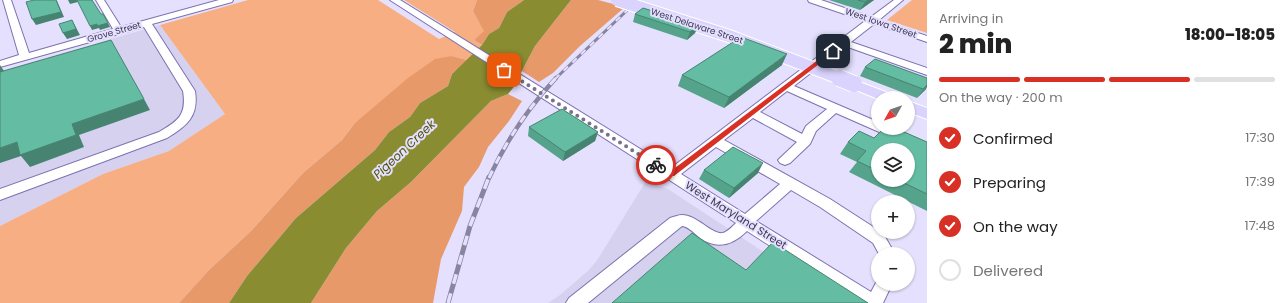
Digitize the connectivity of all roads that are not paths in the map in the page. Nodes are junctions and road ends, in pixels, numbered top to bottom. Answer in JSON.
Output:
{"nodes":[{"id":1,"x":7,"y":0,"type":"edge"},
{"id":2,"x":100,"y":0,"type":"edge"},
{"id":3,"x":194,"y":0,"type":"edge"},
{"id":4,"x":228,"y":0,"type":"edge"},
{"id":5,"x":394,"y":0,"type":"edge"},
{"id":6,"x":617,"y":0,"type":"edge"},
{"id":7,"x":812,"y":0,"type":"edge"},
{"id":8,"x":899,"y":0,"type":"edge"},
{"id":9,"x":201,"y":8,"type":"junction"},
{"id":10,"x":873,"y":20,"type":"junction"},
{"id":11,"x":147,"y":23,"type":"junction"},
{"id":12,"x":119,"y":30,"type":"junction"},
{"id":13,"x":927,"y":39,"type":"edge"},
{"id":14,"x":845,"y":43,"type":"junction"},
{"id":15,"x":25,"y":57,"type":"junction"},
{"id":16,"x":0,"y":64,"type":"edge"},
{"id":17,"x":927,"y":72,"type":"edge"},
{"id":18,"x":787,"y":87,"type":"junction"},
{"id":19,"x":871,"y":91,"type":"edge"},
{"id":20,"x":835,"y":108,"type":"junction"},
{"id":21,"x":915,"y":109,"type":"edge"},
{"id":22,"x":752,"y":113,"type":"junction"},
{"id":23,"x":927,"y":114,"type":"edge"},
{"id":24,"x":871,"y":124,"type":"edge"},
{"id":25,"x":896,"y":135,"type":"edge"},
{"id":26,"x":716,"y":141,"type":"junction"},
{"id":27,"x":806,"y":141,"type":"junction"},
{"id":28,"x":927,"y":149,"type":"edge"},
{"id":29,"x":785,"y":160,"type":"dead end"},
{"id":30,"x":672,"y":174,"type":"junction"},
{"id":31,"x":790,"y":183,"type":"junction"},
{"id":32,"x":0,"y":195,"type":"edge"},
{"id":33,"x":747,"y":222,"type":"junction"},
{"id":34,"x":884,"y":247,"type":"edge"},
{"id":35,"x":880,"y":291,"type":"edge"},
{"id":36,"x":575,"y":303,"type":"edge"},
{"id":37,"x":874,"y":303,"type":"edge"}],
"edges":[{"from":1,"to":15,"type":"street"},
{"from":2,"to":12,"type":"street"},
{"from":3,"to":9,"type":"street"},
{"from":4,"to":9,"type":"street","name":"Grove Street"},
{"from":5,"to":30,"type":"street","name":"West Maryland Street"},
{"from":6,"to":19,"type":"main road","name":"West Delaware Street","bridge":true},
{"from":7,"to":10,"type":"street","name":"West Iowa Street"},
{"from":8,"to":10,"type":"street"},
{"from":9,"to":11,"type":"street","name":"Grove Street"},
{"from":10,"to":13,"type":"street","name":"West Iowa Street"},
{"from":10,"to":14,"type":"street"},
{"from":11,"to":12,"type":"street","name":"Grove Street"},
{"from":11,"to":32,"type":"street"},
{"from":12,"to":15,"type":"street","name":"Grove Street"},
{"from":14,"to":17,"type":"street"},
{"from":14,"to":18,"type":"street"},
{"from":15,"to":16,"type":"street","name":"Grove Street"},
{"from":18,"to":20,"type":"street"},
{"from":18,"to":22,"type":"street"},
{"from":20,"to":24,"type":"street"},
{"from":20,"to":27,"type":"street"},
{"from":21,"to":23,"type":"main road"},
{"from":22,"to":26,"type":"street"},
{"from":22,"to":27,"type":"street"},
{"from":25,"to":28,"type":"street"},
{"from":26,"to":30,"type":"street"},
{"from":26,"to":31,"type":"street"},
{"from":27,"to":29,"type":"street"},
{"from":30,"to":33,"type":"street","name":"West Maryland Street"},
{"from":31,"to":33,"type":"street"},
{"from":31,"to":34,"type":"street"},
{"from":33,"to":36,"type":"street"},
{"from":33,"to":37,"type":"street","name":"West Maryland Street"},
{"from":35,"to":37,"type":"street"}]}
